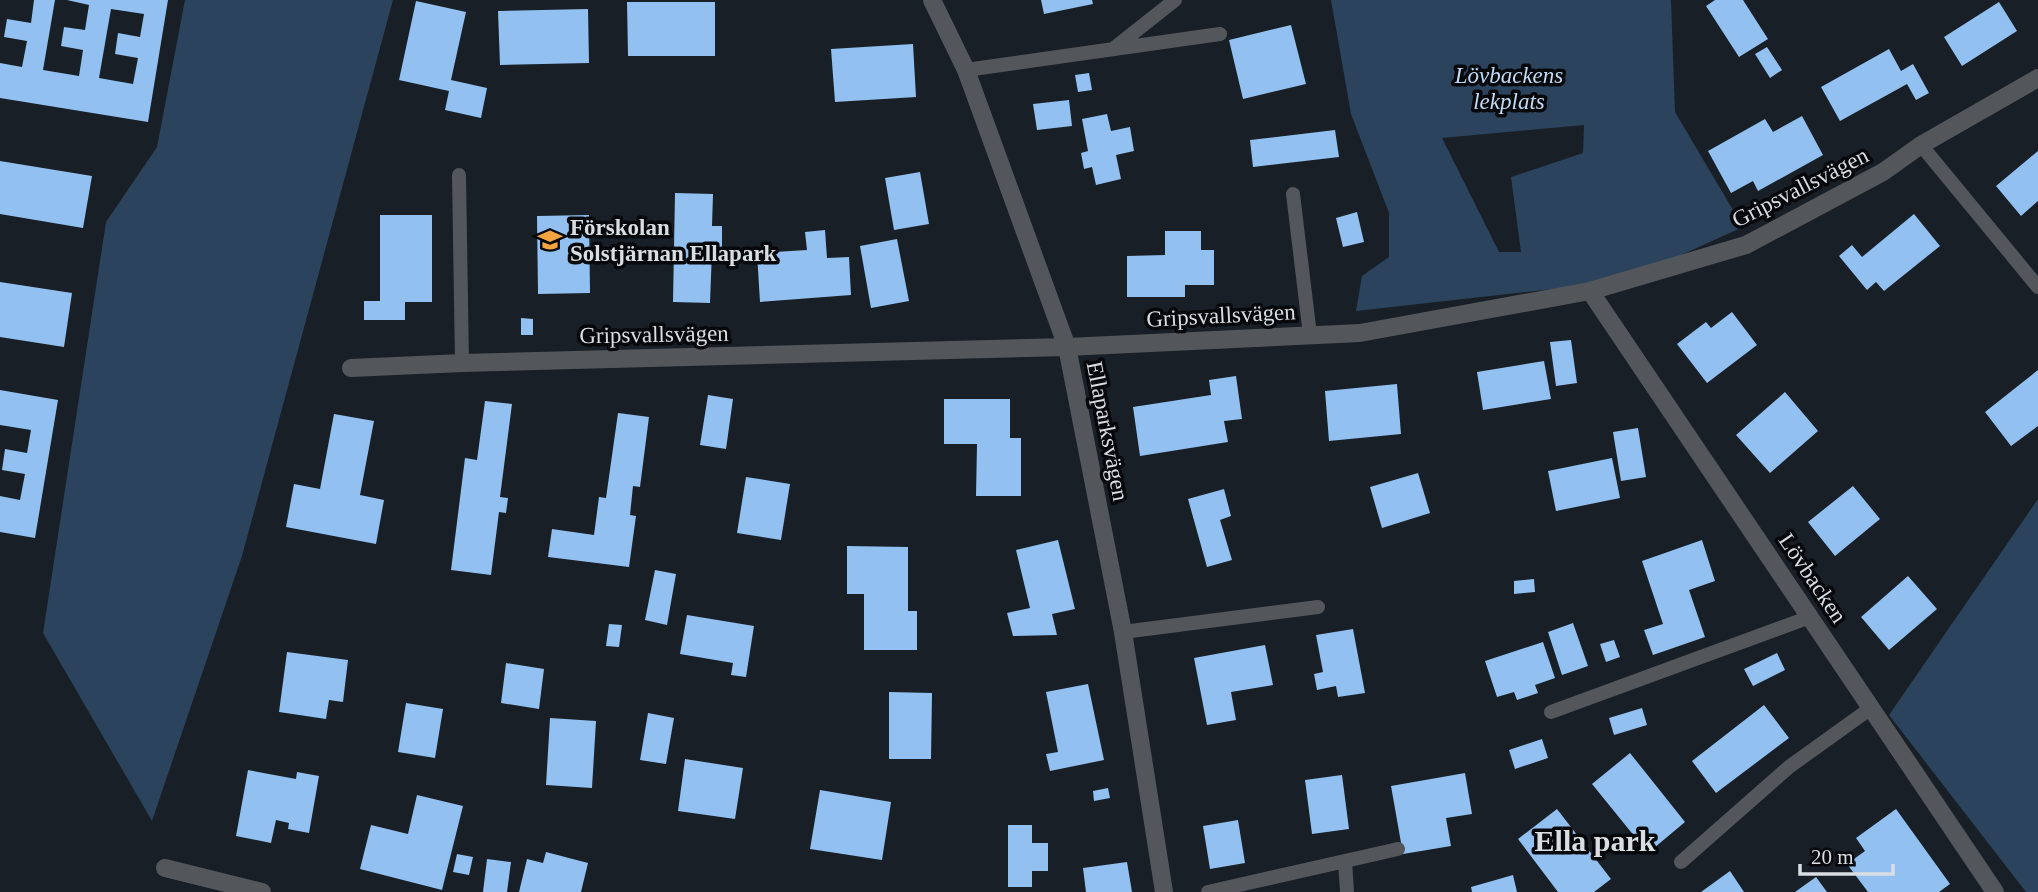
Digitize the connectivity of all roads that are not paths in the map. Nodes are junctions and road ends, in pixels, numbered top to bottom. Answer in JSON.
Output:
{"nodes":[{"id":1,"x":932,"y":0,"type":"edge"},
{"id":2,"x":1175,"y":0,"type":"edge"},
{"id":3,"x":1220,"y":34,"type":"dead end"},
{"id":4,"x":1112,"y":50,"type":"junction"},
{"id":5,"x":966,"y":70,"type":"junction"},
{"id":6,"x":2038,"y":78,"type":"edge"},
{"id":7,"x":1921,"y":145,"type":"junction"},
{"id":8,"x":459,"y":175,"type":"dead end"},
{"id":9,"x":1293,"y":194,"type":"dead end"},
{"id":10,"x":2038,"y":287,"type":"edge"},
{"id":11,"x":1590,"y":291,"type":"junction"},
{"id":12,"x":1310,"y":335,"type":"junction"},
{"id":13,"x":1067,"y":347,"type":"junction"},
{"id":14,"x":462,"y":363,"type":"junction"},
{"id":15,"x":351,"y":368,"type":"dead end"},
{"id":16,"x":1318,"y":607,"type":"dead end"},
{"id":17,"x":1810,"y":617,"type":"junction"},
{"id":18,"x":1123,"y":632,"type":"junction"},
{"id":19,"x":1871,"y":708,"type":"junction"},
{"id":20,"x":1551,"y":712,"type":"dead end"},
{"id":21,"x":1398,"y":849,"type":"dead end"},
{"id":22,"x":1345,"y":861,"type":"junction"},
{"id":23,"x":1681,"y":862,"type":"dead end"},
{"id":24,"x":165,"y":868,"type":"dead end"},
{"id":25,"x":1350,"y":890,"type":"edge"},
{"id":26,"x":262,"y":892,"type":"edge"},
{"id":27,"x":1164,"y":892,"type":"edge"},
{"id":28,"x":1208,"y":892,"type":"edge"},
{"id":29,"x":1995,"y":892,"type":"edge"}],
"edges":[{"from":1,"to":5,"type":"street","name":"Ellaparksvägen"},
{"from":2,"to":4,"type":"lane"},
{"from":3,"to":4,"type":"lane"},
{"from":4,"to":5,"type":"lane"},
{"from":5,"to":13,"type":"street","name":"Ellaparksvägen"},
{"from":6,"to":7,"type":"street","name":"Gripsvallsvägen"},
{"from":7,"to":10,"type":"lane"},
{"from":7,"to":11,"type":"street","name":"Gripsvallsvägen"},
{"from":8,"to":14,"type":"lane"},
{"from":9,"to":12,"type":"lane"},
{"from":11,"to":12,"type":"street","name":"Gripsvallsvägen"},
{"from":11,"to":17,"type":"street","name":"Lövbacken"},
{"from":12,"to":13,"type":"street","name":"Gripsvallsvägen"},
{"from":13,"to":14,"type":"street","name":"Gripsvallsvägen"},
{"from":13,"to":18,"type":"street","name":"Ellaparksvägen"},
{"from":14,"to":15,"type":"street","name":"Gripsvallsvägen"},
{"from":16,"to":18,"type":"lane"},
{"from":17,"to":19,"type":"street","name":"Lövbacken"},
{"from":17,"to":20,"type":"lane"},
{"from":18,"to":27,"type":"street","name":"Ellaparksvägen"},
{"from":19,"to":23,"type":"lane"},
{"from":19,"to":29,"type":"street","name":"Lövbacken"},
{"from":21,"to":22,"type":"lane"},
{"from":22,"to":25,"type":"lane"},
{"from":22,"to":28,"type":"lane"},
{"from":24,"to":26,"type":"street"}]}
